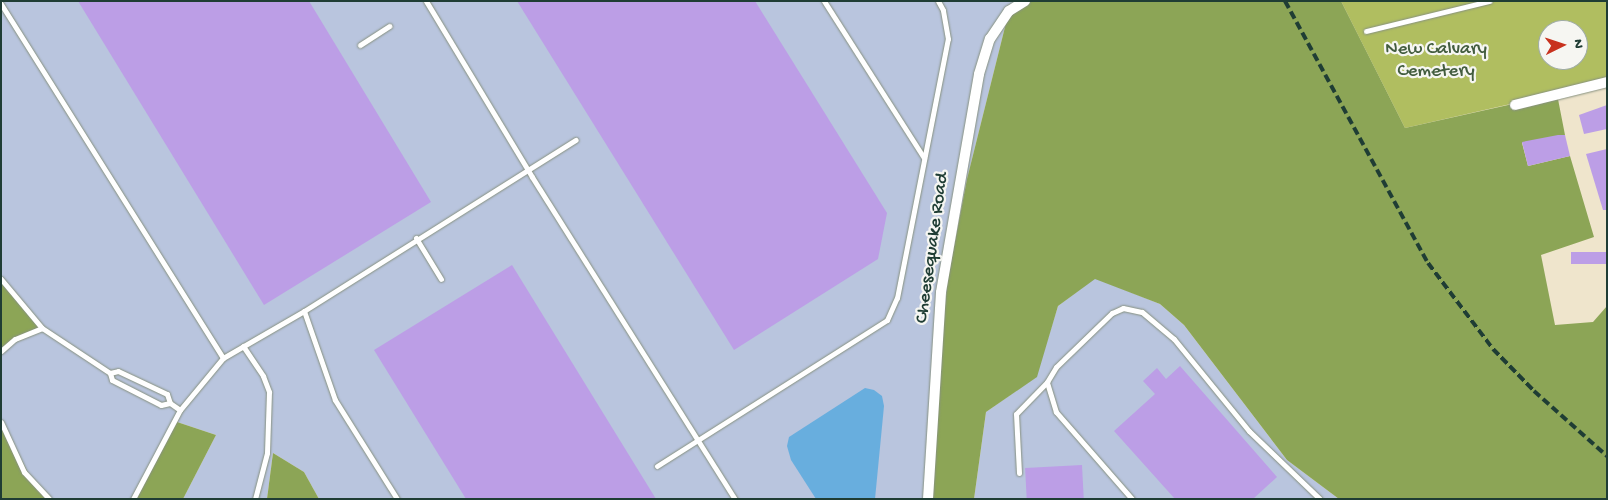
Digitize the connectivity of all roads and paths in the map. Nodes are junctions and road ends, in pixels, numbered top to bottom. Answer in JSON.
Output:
{"nodes":[{"id":1,"x":426,"y":1,"type":"edge"},
{"id":2,"x":824,"y":1,"type":"edge"},
{"id":3,"x":938,"y":1,"type":"edge"},
{"id":4,"x":1025,"y":1,"type":"edge"},
{"id":5,"x":1489,"y":1,"type":"edge"},
{"id":6,"x":1,"y":4,"type":"edge"},
{"id":7,"x":389,"y":26,"type":"dead end"},
{"id":8,"x":1366,"y":31,"type":"dead end"},
{"id":9,"x":360,"y":45,"type":"dead end"},
{"id":10,"x":1607,"y":82,"type":"edge"},
{"id":11,"x":1515,"y":105,"type":"dead end"},
{"id":12,"x":576,"y":140,"type":"dead end"},
{"id":13,"x":925,"y":159,"type":"junction"},
{"id":14,"x":527,"y":169,"type":"junction"},
{"id":15,"x":416,"y":238,"type":"junction"},
{"id":16,"x":1,"y":279,"type":"edge"},
{"id":17,"x":441,"y":279,"type":"dead end"},
{"id":18,"x":304,"y":310,"type":"junction"},
{"id":19,"x":42,"y":328,"type":"junction"},
{"id":20,"x":243,"y":346,"type":"junction"},
{"id":21,"x":1,"y":351,"type":"edge"},
{"id":22,"x":223,"y":358,"type":"junction"},
{"id":23,"x":110,"y":372,"type":"junction"},
{"id":24,"x":1047,"y":382,"type":"junction"},
{"id":25,"x":170,"y":403,"type":"junction"},
{"id":26,"x":180,"y":410,"type":"junction"},
{"id":27,"x":1,"y":422,"type":"edge"},
{"id":28,"x":698,"y":440,"type":"junction"},
{"id":29,"x":657,"y":466,"type":"dead end"},
{"id":30,"x":1018,"y":473,"type":"dead end"},
{"id":31,"x":49,"y":499,"type":"edge"},
{"id":32,"x":133,"y":499,"type":"edge"},
{"id":33,"x":255,"y":499,"type":"edge"},
{"id":34,"x":397,"y":499,"type":"edge"},
{"id":35,"x":735,"y":499,"type":"edge"},
{"id":36,"x":928,"y":499,"type":"edge"},
{"id":37,"x":1132,"y":499,"type":"edge"},
{"id":38,"x":1320,"y":499,"type":"edge"}],
"edges":[{"from":1,"to":14,"type":"lane"},
{"from":2,"to":13,"type":"lane"},
{"from":3,"to":13,"type":"lane"},
{"from":4,"to":36,"type":"street","name":"Cheesequake Road"},
{"from":5,"to":8,"type":"lane"},
{"from":6,"to":22,"type":"lane"},
{"from":7,"to":9,"type":"lane"},
{"from":10,"to":11,"type":"street"},
{"from":12,"to":14,"type":"lane"},
{"from":13,"to":28,"type":"lane"},
{"from":14,"to":15,"type":"lane"},
{"from":14,"to":28,"type":"lane"},
{"from":15,"to":17,"type":"lane"},
{"from":15,"to":18,"type":"lane"},
{"from":16,"to":19,"type":"lane"},
{"from":18,"to":20,"type":"lane"},
{"from":18,"to":34,"type":"lane"},
{"from":19,"to":21,"type":"lane"},
{"from":19,"to":23,"type":"lane"},
{"from":20,"to":22,"type":"lane"},
{"from":20,"to":33,"type":"lane"},
{"from":22,"to":26,"type":"lane"},
{"from":23,"to":25,"type":"lane"},
{"from":23,"to":25,"type":"lane"},
{"from":24,"to":30,"type":"lane"},
{"from":24,"to":37,"type":"lane"},
{"from":24,"to":38,"type":"lane"},
{"from":25,"to":26,"type":"lane"},
{"from":26,"to":32,"type":"lane"},
{"from":27,"to":31,"type":"lane"},
{"from":28,"to":29,"type":"lane"},
{"from":28,"to":35,"type":"lane"}]}
